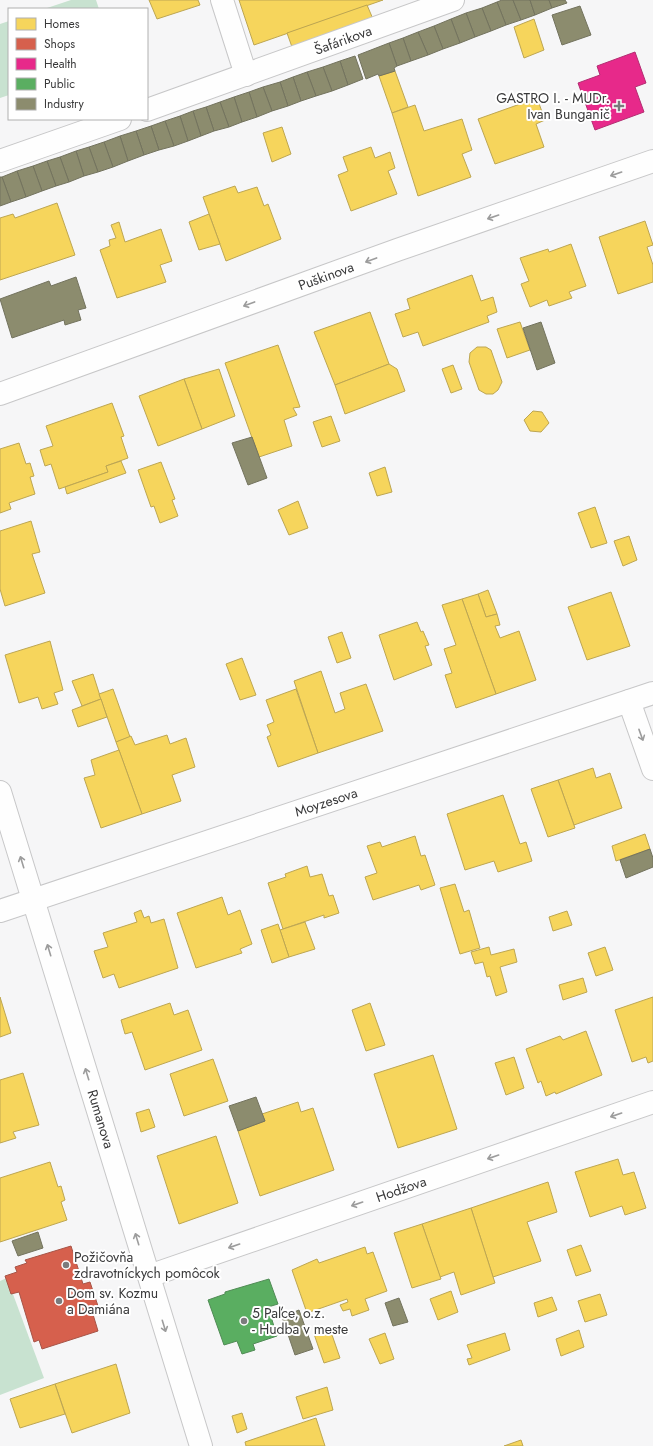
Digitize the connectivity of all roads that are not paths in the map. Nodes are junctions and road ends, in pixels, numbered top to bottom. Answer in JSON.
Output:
{"nodes":[{"id":1,"x":222,"y":0,"type":"edge"},
{"id":2,"x":444,"y":2,"type":"edge"},
{"id":3,"x":246,"y":75,"type":"junction"},
{"id":4,"x":148,"y":110,"type":"edge"},
{"id":5,"x":117,"y":120,"type":"edge"},
{"id":6,"x":0,"y":161,"type":"edge"},
{"id":7,"x":653,"y":161,"type":"edge"},
{"id":8,"x":0,"y":394,"type":"edge"},
{"id":9,"x":653,"y":693,"type":"edge"},
{"id":10,"x":629,"y":701,"type":"junction"},
{"id":11,"x":653,"y":769,"type":"edge"},
{"id":12,"x":0,"y":792,"type":"edge"},
{"id":13,"x":34,"y":899,"type":"junction"},
{"id":14,"x":0,"y":911,"type":"edge"},
{"id":15,"x":653,"y":1102,"type":"edge"},
{"id":16,"x":149,"y":1276,"type":"junction"},
{"id":17,"x":201,"y":1446,"type":"edge"}],
"edges":[{"from":1,"to":3,"type":"street"},
{"from":2,"to":3,"type":"street","name":"Šafárikova"},
{"from":3,"to":4,"type":"street","name":"Šafárikova"},
{"from":5,"to":6,"type":"street"},
{"from":7,"to":8,"type":"street","name":"Puškinova","one_way":true},
{"from":9,"to":10,"type":"street","name":"Moyzesova"},
{"from":10,"to":11,"type":"street","one_way":true},
{"from":10,"to":13,"type":"street","name":"Moyzesova"},
{"from":13,"to":12,"type":"street","name":"Rumanova","one_way":true},
{"from":13,"to":14,"type":"street","name":"Moyzesova"},
{"from":16,"to":13,"type":"street","name":"Rumanova","one_way":true},
{"from":15,"to":16,"type":"street","name":"Hodžova","one_way":true},
{"from":16,"to":17,"type":"street","name":"Rumanova","one_way":true}]}
